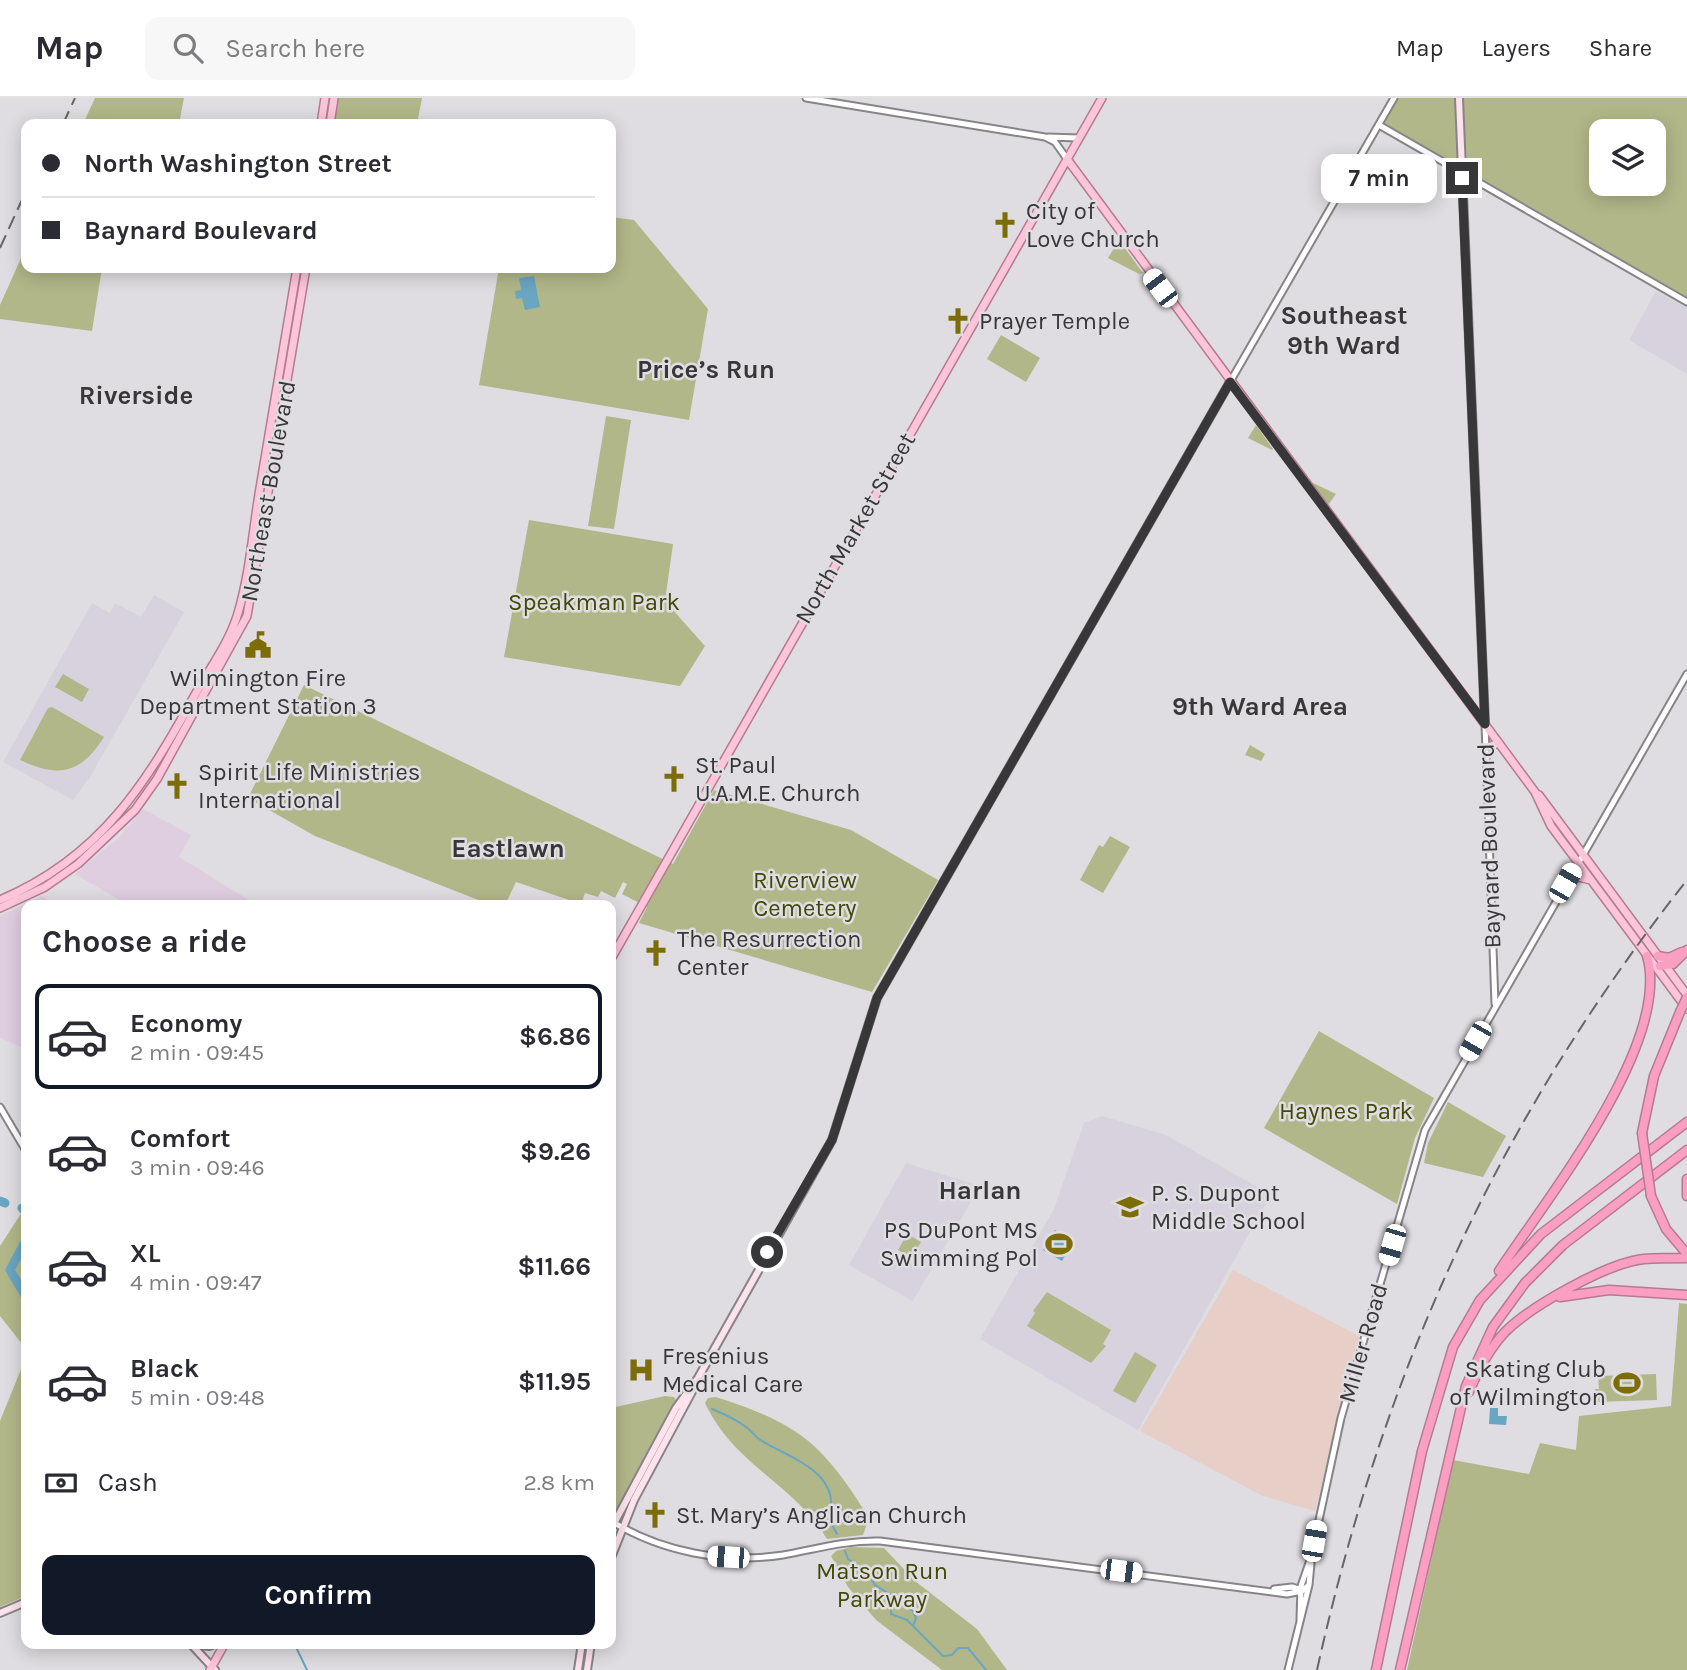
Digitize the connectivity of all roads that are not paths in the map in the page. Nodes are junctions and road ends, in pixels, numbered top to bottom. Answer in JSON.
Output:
{"nodes":[{"id":1,"x":329,"y":98,"type":"edge"},
{"id":2,"x":806,"y":98,"type":"edge"},
{"id":3,"x":1102,"y":98,"type":"edge"},
{"id":4,"x":1394,"y":98,"type":"edge"},
{"id":5,"x":1459,"y":98,"type":"edge"},
{"id":6,"x":326,"y":119,"type":"edge"},
{"id":7,"x":1378,"y":125,"type":"junction"},
{"id":8,"x":1045,"y":137,"type":"junction"},
{"id":9,"x":1079,"y":138,"type":"junction"},
{"id":10,"x":1067,"y":159,"type":"junction"},
{"id":11,"x":1461,"y":172,"type":"junction"},
{"id":12,"x":296,"y":273,"type":"edge"},
{"id":13,"x":305,"y":273,"type":"edge"},
{"id":14,"x":1687,"y":302,"type":"edge"},
{"id":15,"x":1230,"y":382,"type":"junction"},
{"id":16,"x":270,"y":429,"type":"junction"},
{"id":17,"x":271,"y":478,"type":"junction"},
{"id":18,"x":1687,"y":674,"type":"edge"},
{"id":19,"x":1485,"y":724,"type":"junction"},
{"id":20,"x":1499,"y":743,"type":"junction"},
{"id":21,"x":1485,"y":748,"type":"junction"},
{"id":22,"x":160,"y":759,"type":"junction"},
{"id":23,"x":1535,"y":792,"type":"junction"},
{"id":24,"x":140,"y":803,"type":"junction"},
{"id":25,"x":1584,"y":853,"type":"junction"},
{"id":26,"x":1578,"y":862,"type":"junction"},
{"id":27,"x":1591,"y":880,"type":"junction"},
{"id":28,"x":1565,"y":883,"type":"junction"},
{"id":29,"x":0,"y":900,"type":"edge"},
{"id":30,"x":0,"y":908,"type":"edge"},
{"id":31,"x":1640,"y":939,"type":"junction"},
{"id":32,"x":1687,"y":949,"type":"edge"},
{"id":33,"x":616,"y":950,"type":"edge"},
{"id":34,"x":1647,"y":956,"type":"junction"},
{"id":35,"x":1661,"y":963,"type":"junction"},
{"id":36,"x":1687,"y":997,"type":"edge"},
{"id":37,"x":1495,"y":1007,"type":"junction"},
{"id":38,"x":1683,"y":1010,"type":"edge"},
{"id":39,"x":0,"y":1107,"type":"edge"},
{"id":40,"x":1687,"y":1122,"type":"edge"},
{"id":41,"x":21,"y":1143,"type":"edge"},
{"id":42,"x":1687,"y":1150,"type":"edge"},
{"id":43,"x":1687,"y":1179,"type":"edge"},
{"id":44,"x":1687,"y":1196,"type":"edge"},
{"id":45,"x":1686,"y":1254,"type":"edge"},
{"id":46,"x":1687,"y":1295,"type":"edge"},
{"id":47,"x":1554,"y":1298,"type":"junction"},
{"id":48,"x":1480,"y":1300,"type":"junction"},
{"id":49,"x":698,"y":1378,"type":"junction"},
{"id":50,"x":1446,"y":1461,"type":"junction"},
{"id":51,"x":616,"y":1517,"type":"edge"},
{"id":52,"x":616,"y":1526,"type":"edge"},
{"id":53,"x":622,"y":1528,"type":"junction"},
{"id":54,"x":616,"y":1544,"type":"edge"},
{"id":55,"x":1311,"y":1557,"type":"junction"},
{"id":56,"x":1304,"y":1575,"type":"junction"},
{"id":57,"x":1283,"y":1590,"type":"junction"},
{"id":58,"x":1302,"y":1592,"type":"junction"},
{"id":59,"x":21,"y":1604,"type":"edge"},
{"id":60,"x":1300,"y":1608,"type":"junction"},
{"id":61,"x":0,"y":1613,"type":"edge"},
{"id":62,"x":1300,"y":1620,"type":"junction"},
{"id":63,"x":195,"y":1649,"type":"edge"},
{"id":64,"x":222,"y":1649,"type":"edge"},
{"id":65,"x":581,"y":1649,"type":"edge"},
{"id":66,"x":590,"y":1649,"type":"edge"},
{"id":67,"x":213,"y":1669,"type":"edge"},
{"id":68,"x":578,"y":1670,"type":"edge"},
{"id":69,"x":587,"y":1670,"type":"edge"},
{"id":70,"x":1288,"y":1670,"type":"edge"},
{"id":71,"x":1376,"y":1670,"type":"edge"},
{"id":72,"x":1400,"y":1670,"type":"edge"}],
"edges":[{"from":1,"to":6,"type":"main road"},
{"from":2,"to":8,"type":"street"},
{"from":3,"to":9,"type":"main road","name":"North Market Street"},
{"from":4,"to":7,"type":"street"},
{"from":5,"to":11,"type":"main road","name":"Baynard Boulevard"},
{"from":7,"to":11,"type":"street"},
{"from":7,"to":15,"type":"street"},
{"from":8,"to":9,"type":"street"},
{"from":8,"to":10,"type":"street"},
{"from":9,"to":10,"type":"main road","name":"North Market Street"},
{"from":10,"to":15,"type":"main road"},
{"from":10,"to":33,"type":"main road","name":"North Market Street"},
{"from":11,"to":14,"type":"street"},
{"from":11,"to":19,"type":"main road","name":"Baynard Boulevard"},
{"from":12,"to":16,"type":"main road","name":"Northeast Boulevard"},
{"from":13,"to":17,"type":"main road","name":"Northeast Boulevard"},
{"from":15,"to":19,"type":"main road"},
{"from":15,"to":49,"type":"main road"},
{"from":16,"to":17,"type":"main road"},
{"from":16,"to":22,"type":"main road","name":"Northeast Boulevard"},
{"from":17,"to":24,"type":"main road","name":"Northeast Boulevard"},
{"from":18,"to":25,"type":"street","name":"Miller Road"},
{"from":19,"to":20,"type":"main road"},
{"from":19,"to":21,"type":"street","name":"Baynard Boulevard"},
{"from":20,"to":21,"type":"main road"},
{"from":20,"to":23,"type":"main road"},
{"from":21,"to":37,"type":"street","name":"Baynard Boulevard"},
{"from":22,"to":24,"type":"main road"},
{"from":22,"to":29,"type":"main road"},
{"from":23,"to":25,"type":"main road"},
{"from":23,"to":26,"type":"main road"},
{"from":24,"to":30,"type":"main road","name":"Northeast Boulevard"},
{"from":25,"to":26,"type":"street","name":"Miller Road"},
{"from":25,"to":31,"type":"main road"},
{"from":26,"to":27,"type":"main road"},
{"from":26,"to":28,"type":"street","name":"Miller Road"},
{"from":26,"to":35,"type":"main road"},
{"from":27,"to":28,"type":"main road"},
{"from":27,"to":31,"type":"main road"},
{"from":28,"to":37,"type":"street","name":"Miller Road"},
{"from":31,"to":34,"type":"main road"},
{"from":31,"to":35,"type":"main road"},
{"from":32,"to":35,"type":"highway"},
{"from":34,"to":38,"type":"main road"},
{"from":34,"to":48,"type":"highway"},
{"from":35,"to":36,"type":"main road"},
{"from":36,"to":38,"type":"highway","bridge":true},
{"from":37,"to":55,"type":"street","name":"Miller Road"},
{"from":38,"to":45,"type":"highway","bridge":true},
{"from":39,"to":41,"type":"street"},
{"from":40,"to":48,"type":"highway"},
{"from":42,"to":50,"type":"highway"},
{"from":43,"to":44,"type":"highway"},
{"from":45,"to":47,"type":"highway"},
{"from":46,"to":47,"type":"highway"},
{"from":47,"to":50,"type":"highway"},
{"from":48,"to":71,"type":"highway"},
{"from":49,"to":51,"type":"main road"},
{"from":49,"to":53,"type":"main road"},
{"from":50,"to":72,"type":"highway"},
{"from":52,"to":53,"type":"street"},
{"from":53,"to":54,"type":"main road"},
{"from":53,"to":57,"type":"street"},
{"from":55,"to":56,"type":"street","name":"Miller Road"},
{"from":55,"to":58,"type":"street","name":"Miller Road"},
{"from":56,"to":57,"type":"street"},
{"from":56,"to":58,"type":"street","name":"Miller Road"},
{"from":57,"to":58,"type":"street"},
{"from":57,"to":60,"type":"street"},
{"from":58,"to":60,"type":"street","name":"Miller Road"},
{"from":58,"to":62,"type":"street","name":"Miller Road"},
{"from":59,"to":61,"type":"main road"},
{"from":60,"to":62,"type":"street","name":"Miller Road"},
{"from":62,"to":70,"type":"street","name":"Miller Road"},
{"from":63,"to":67,"type":"main road"},
{"from":64,"to":67,"type":"main road"},
{"from":65,"to":68,"type":"main road"},
{"from":66,"to":69,"type":"main road"}]}
